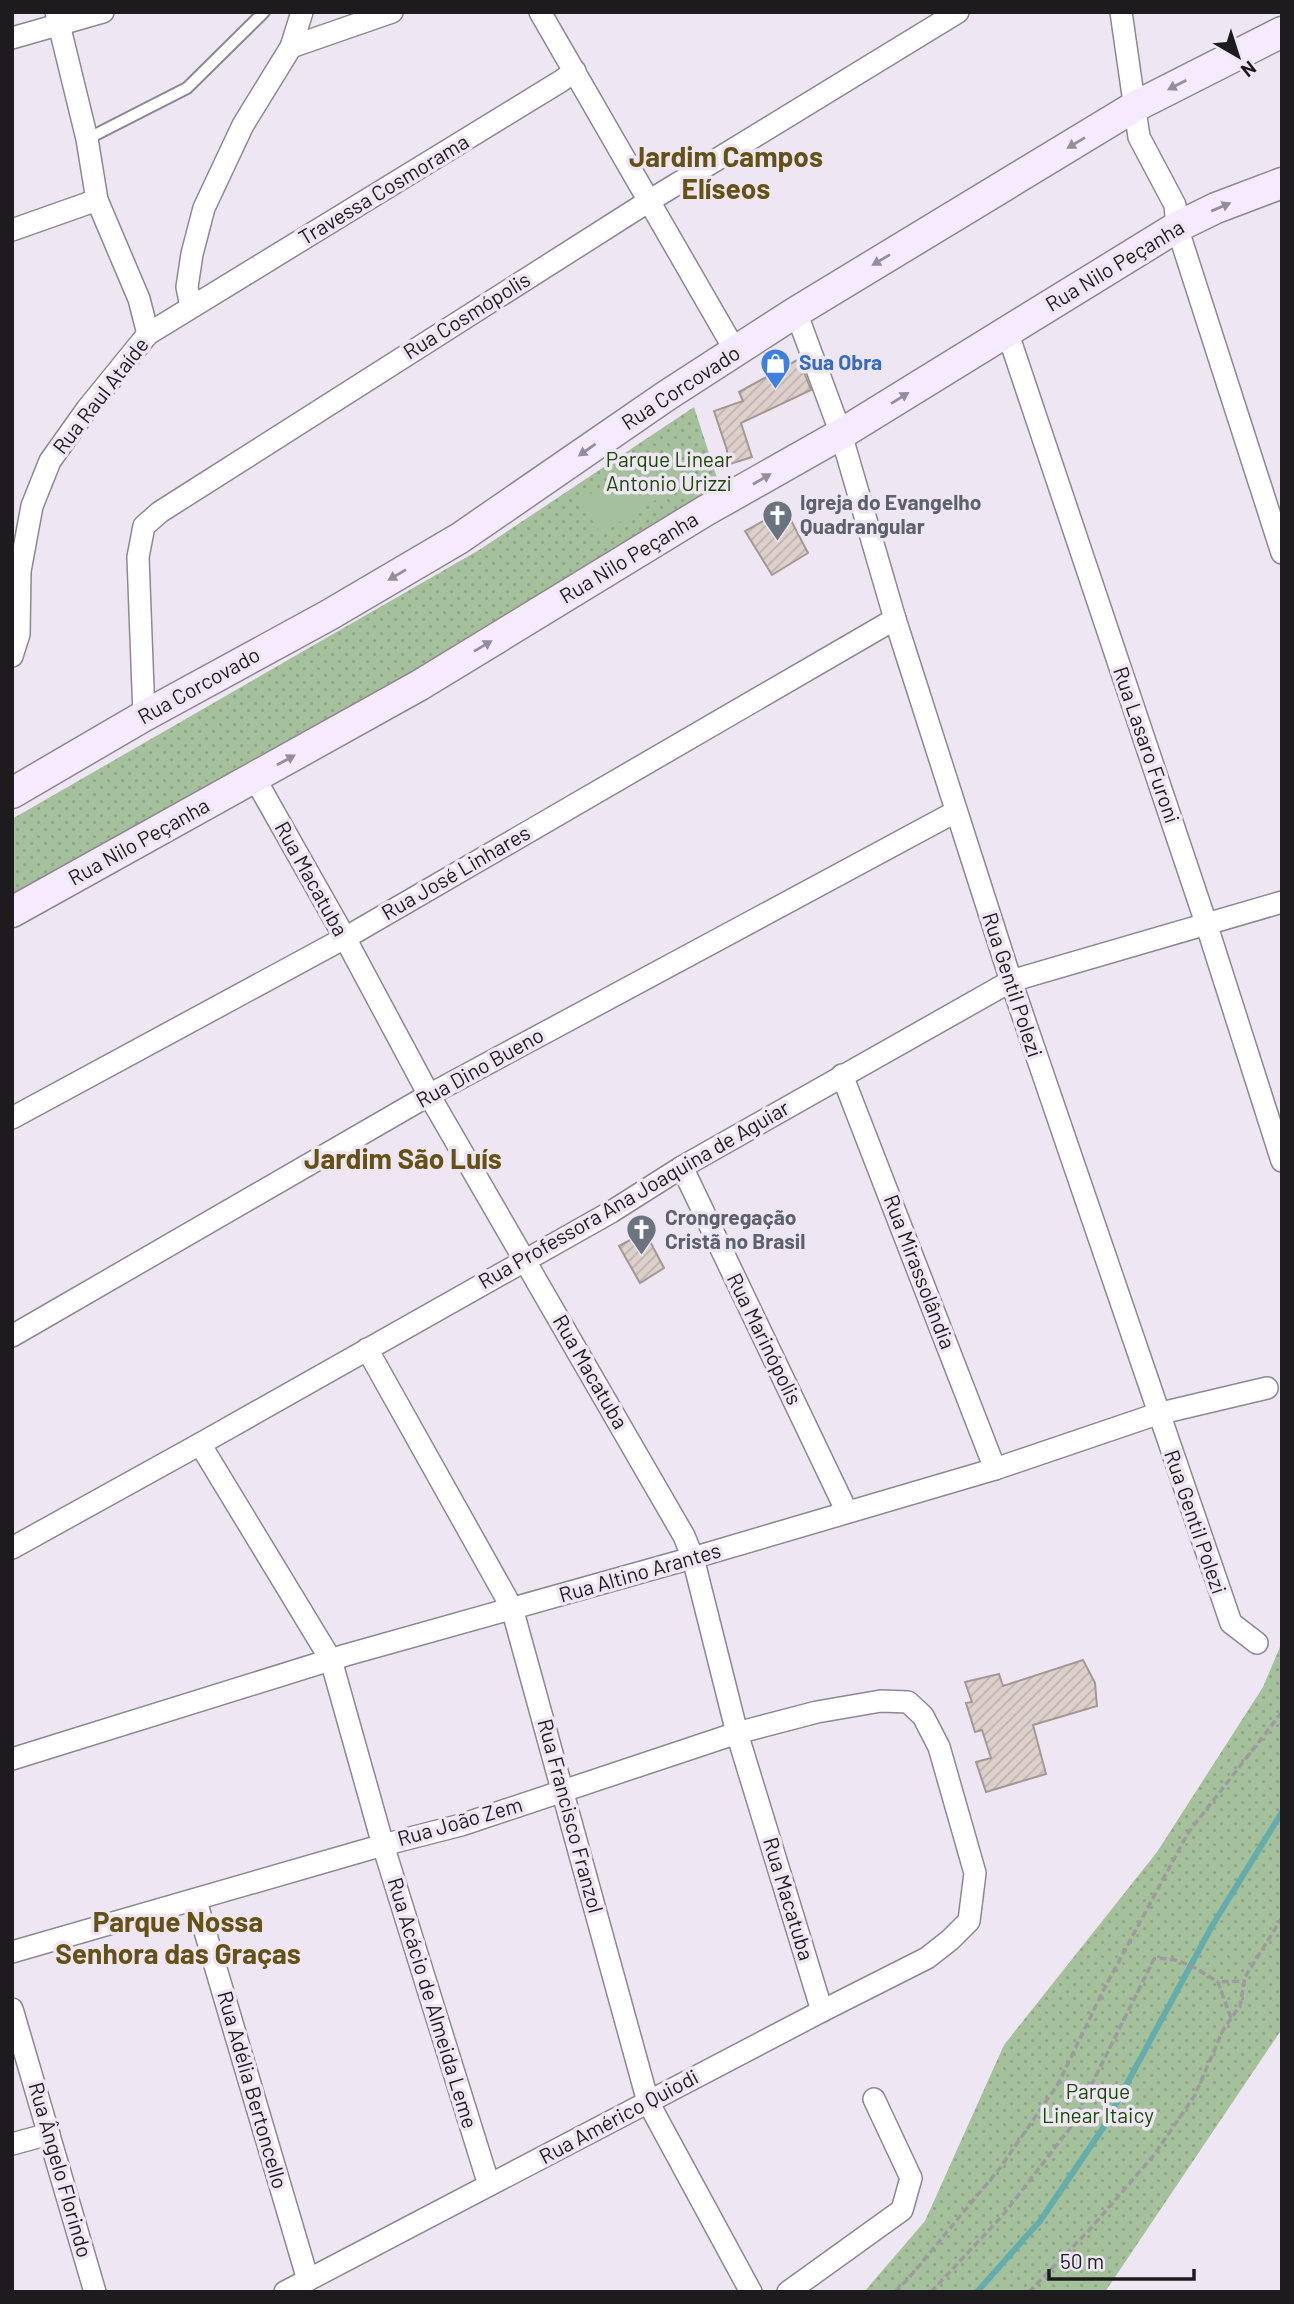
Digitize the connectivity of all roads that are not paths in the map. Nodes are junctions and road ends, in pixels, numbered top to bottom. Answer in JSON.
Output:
{"nodes":[{"id":1,"x":103,"y":12,"type":"edge"},
{"id":2,"x":264,"y":12,"type":"edge"},
{"id":3,"x":302,"y":12,"type":"edge"},
{"id":4,"x":392,"y":12,"type":"edge"},
{"id":5,"x":540,"y":12,"type":"edge"},
{"id":6,"x":958,"y":12,"type":"edge"},
{"id":7,"x":1121,"y":12,"type":"edge"},
{"id":8,"x":57,"y":18,"type":"edge"},
{"id":9,"x":1282,"y":32,"type":"edge"},
{"id":10,"x":12,"y":38,"type":"edge"},
{"id":11,"x":291,"y":47,"type":"junction"},
{"id":12,"x":575,"y":71,"type":"junction"},
{"id":13,"x":1134,"y":107,"type":"junction"},
{"id":14,"x":87,"y":139,"type":"junction"},
{"id":15,"x":1282,"y":183,"type":"edge"},
{"id":16,"x":97,"y":200,"type":"junction"},
{"id":17,"x":649,"y":201,"type":"junction"},
{"id":18,"x":1177,"y":227,"type":"junction"},
{"id":19,"x":12,"y":230,"type":"edge"},
{"id":20,"x":191,"y":307,"type":"junction"},
{"id":21,"x":796,"y":312,"type":"junction"},
{"id":22,"x":1007,"y":331,"type":"junction"},
{"id":23,"x":148,"y":334,"type":"junction"},
{"id":24,"x":736,"y":352,"type":"junction"},
{"id":25,"x":841,"y":434,"type":"junction"},
{"id":26,"x":1282,"y":553,"type":"edge"},
{"id":27,"x":895,"y":619,"type":"junction"},
{"id":28,"x":12,"y":656,"type":"edge"},
{"id":29,"x":144,"y":716,"type":"junction"},
{"id":30,"x":254,"y":777,"type":"junction"},
{"id":31,"x":12,"y":793,"type":"edge"},
{"id":32,"x":955,"y":812,"type":"junction"},
{"id":33,"x":1282,"y":902,"type":"edge"},
{"id":34,"x":12,"y":912,"type":"edge"},
{"id":35,"x":1206,"y":923,"type":"junction"},
{"id":36,"x":345,"y":938,"type":"junction"},
{"id":37,"x":1011,"y":981,"type":"junction"},
{"id":38,"x":842,"y":1074,"type":"junction"},
{"id":39,"x":429,"y":1095,"type":"junction"},
{"id":40,"x":12,"y":1118,"type":"edge"},
{"id":41,"x":1282,"y":1161,"type":"edge"},
{"id":42,"x":682,"y":1167,"type":"junction"},
{"id":43,"x":525,"y":1259,"type":"junction"},
{"id":44,"x":12,"y":1336,"type":"edge"},
{"id":45,"x":367,"y":1349,"type":"junction"},
{"id":46,"x":1267,"y":1388,"type":"dead end"},
{"id":47,"x":1157,"y":1414,"type":"junction"},
{"id":48,"x":200,"y":1444,"type":"junction"},
{"id":49,"x":995,"y":1469,"type":"junction"},
{"id":50,"x":847,"y":1512,"type":"junction"},
{"id":51,"x":12,"y":1548,"type":"edge"},
{"id":52,"x":692,"y":1558,"type":"junction"},
{"id":53,"x":513,"y":1608,"type":"junction"},
{"id":54,"x":1257,"y":1643,"type":"dead end"},
{"id":55,"x":331,"y":1660,"type":"junction"},
{"id":56,"x":908,"y":1702,"type":"joint"},
{"id":57,"x":737,"y":1734,"type":"junction"},
{"id":58,"x":12,"y":1759,"type":"edge"},
{"id":59,"x":564,"y":1791,"type":"junction"},
{"id":60,"x":383,"y":1845,"type":"junction"},
{"id":61,"x":196,"y":1901,"type":"junction"},
{"id":62,"x":12,"y":1952,"type":"edge"},
{"id":63,"x":12,"y":2009,"type":"edge"},
{"id":64,"x":822,"y":2011,"type":"junction"},
{"id":65,"x":874,"y":2099,"type":"dead end"},
{"id":66,"x":648,"y":2102,"type":"junction"},
{"id":67,"x":49,"y":2134,"type":"junction"},
{"id":68,"x":12,"y":2144,"type":"edge"},
{"id":69,"x":489,"y":2185,"type":"junction"},
{"id":70,"x":308,"y":2280,"type":"junction"},
{"id":71,"x":95,"y":2292,"type":"edge"},
{"id":72,"x":285,"y":2292,"type":"edge"},
{"id":73,"x":751,"y":2292,"type":"edge"},
{"id":74,"x":788,"y":2292,"type":"edge"}],
"edges":[{"from":1,"to":8,"type":"street"},
{"from":2,"to":14,"type":"lane"},
{"from":3,"to":11,"type":"street"},
{"from":4,"to":11,"type":"street"},
{"from":5,"to":12,"type":"street"},
{"from":6,"to":17,"type":"street","name":"Rua Cosmópolis"},
{"from":7,"to":13,"type":"street"},
{"from":8,"to":10,"type":"street"},
{"from":8,"to":14,"type":"street"},
{"from":9,"to":13,"type":"street","name":"Rua Corcovado","one_way":true},
{"from":11,"to":20,"type":"street"},
{"from":12,"to":17,"type":"street"},
{"from":12,"to":20,"type":"street","name":"Travessa Cosmorama"},
{"from":13,"to":18,"type":"street"},
{"from":13,"to":21,"type":"street","name":"Rua Corcovado","one_way":true},
{"from":14,"to":16,"type":"street"},
{"from":18,"to":15,"type":"street","name":"Rua Nilo Peçanha","one_way":true},
{"from":16,"to":19,"type":"street"},
{"from":16,"to":23,"type":"street"},
{"from":17,"to":24,"type":"street"},
{"from":17,"to":29,"type":"street","name":"Rua Cosmópolis"},
{"from":18,"to":22,"type":"street","name":"Rua Nilo Peçanha"},
{"from":18,"to":26,"type":"street"},
{"from":20,"to":23,"type":"street","name":"Rua Raul Ataíde"},
{"from":21,"to":24,"type":"street","name":"Rua Corcovado"},
{"from":21,"to":25,"type":"street","name":"Rua Gentil Polezi"},
{"from":25,"to":22,"type":"street","name":"Rua Nilo Peçanha","one_way":true},
{"from":22,"to":35,"type":"street","name":"Rua Lasaro Furoni"},
{"from":23,"to":28,"type":"street","name":"Rua Raul Ataíde"},
{"from":24,"to":29,"type":"street","name":"Rua Corcovado","one_way":true},
{"from":25,"to":27,"type":"street","name":"Rua Gentil Polezi"},
{"from":30,"to":25,"type":"street","name":"Rua Nilo Peçanha","one_way":true},
{"from":27,"to":32,"type":"street","name":"Rua Gentil Polezi"},
{"from":27,"to":36,"type":"street","name":"Rua José Linhares"},
{"from":29,"to":31,"type":"street","name":"Rua Corcovado"},
{"from":30,"to":34,"type":"street","name":"Rua Nilo Peçanha"},
{"from":30,"to":36,"type":"street","name":"Rua Macatuba"},
{"from":32,"to":37,"type":"street","name":"Rua Gentil Polezi"},
{"from":32,"to":39,"type":"street","name":"Rua Dino Bueno"},
{"from":33,"to":35,"type":"street","name":"Rua Professora Ana Joaquina de Aguiar"},
{"from":35,"to":37,"type":"street","name":"Rua Professora Ana Joaquina de Aguiar"},
{"from":35,"to":41,"type":"street","name":"Rua Lasaro Furoni"},
{"from":36,"to":39,"type":"street","name":"Rua Macatuba"},
{"from":36,"to":40,"type":"street","name":"Rua José Linhares"},
{"from":37,"to":38,"type":"street","name":"Rua Professora Ana Joaquina de Aguiar"},
{"from":37,"to":47,"type":"street","name":"Rua Gentil Polezi"},
{"from":38,"to":42,"type":"street","name":"Rua Professora Ana Joaquina de Aguiar"},
{"from":38,"to":49,"type":"street","name":"Rua Mirassolândia"},
{"from":39,"to":43,"type":"street","name":"Rua Macatuba"},
{"from":39,"to":44,"type":"street","name":"Rua Dino Bueno"},
{"from":42,"to":43,"type":"street","name":"Rua Professora Ana Joaquina de Aguiar"},
{"from":42,"to":50,"type":"street","name":"Rua Marinópolis"},
{"from":43,"to":45,"type":"street","name":"Rua Professora Ana Joaquina de Aguiar"},
{"from":43,"to":52,"type":"street","name":"Rua Macatuba"},
{"from":45,"to":48,"type":"street","name":"Rua Professora Ana Joaquina de Aguiar"},
{"from":45,"to":53,"type":"street","name":"Rua Francisco Franzol"},
{"from":46,"to":47,"type":"street","name":"Rua Altino Arantes"},
{"from":47,"to":49,"type":"street","name":"Rua Altino Arantes"},
{"from":47,"to":54,"type":"street","name":"Rua Gentil Polezi"},
{"from":48,"to":51,"type":"street","name":"Rua Professora Ana Joaquina de Aguiar"},
{"from":48,"to":55,"type":"street","name":"Rua Acácio de Almeida Leme"},
{"from":49,"to":50,"type":"street","name":"Rua Altino Arantes"},
{"from":50,"to":52,"type":"street","name":"Rua Altino Arantes"},
{"from":52,"to":53,"type":"street","name":"Rua Altino Arantes"},
{"from":52,"to":57,"type":"street","name":"Rua Macatuba"},
{"from":53,"to":55,"type":"street","name":"Rua Altino Arantes"},
{"from":53,"to":59,"type":"street","name":"Rua Francisco Franzol"},
{"from":55,"to":58,"type":"street","name":"Rua Altino Arantes"},
{"from":55,"to":60,"type":"street","name":"Rua Acácio de Almeida Leme"},
{"from":56,"to":57,"type":"street","name":"Rua João Zem"},
{"from":56,"to":64,"type":"street","name":"Rua Américo Quiodi"},
{"from":57,"to":59,"type":"street","name":"Rua João Zem"},
{"from":57,"to":64,"type":"street","name":"Rua Macatuba"},
{"from":59,"to":60,"type":"street","name":"Rua João Zem"},
{"from":59,"to":66,"type":"street","name":"Rua Francisco Franzol"},
{"from":60,"to":61,"type":"street","name":"Rua João Zem"},
{"from":60,"to":69,"type":"street","name":"Rua Acácio de Almeida Leme"},
{"from":61,"to":62,"type":"street","name":"Rua João Zem"},
{"from":61,"to":70,"type":"street","name":"Rua Adélia Bertoncello"},
{"from":63,"to":67,"type":"street","name":"Rua Ângelo Florindo"},
{"from":64,"to":66,"type":"street","name":"Rua Américo Quiodi"},
{"from":65,"to":74,"type":"street"},
{"from":66,"to":69,"type":"street","name":"Rua Américo Quiodi"},
{"from":66,"to":73,"type":"street","name":"Rua Francisco Franzol"},
{"from":67,"to":68,"type":"street"},
{"from":67,"to":71,"type":"street","name":"Rua Ângelo Florindo"},
{"from":69,"to":70,"type":"street","name":"Rua Américo Quiodi"},
{"from":70,"to":72,"type":"street","name":"Rua Américo Quiodi"}]}
